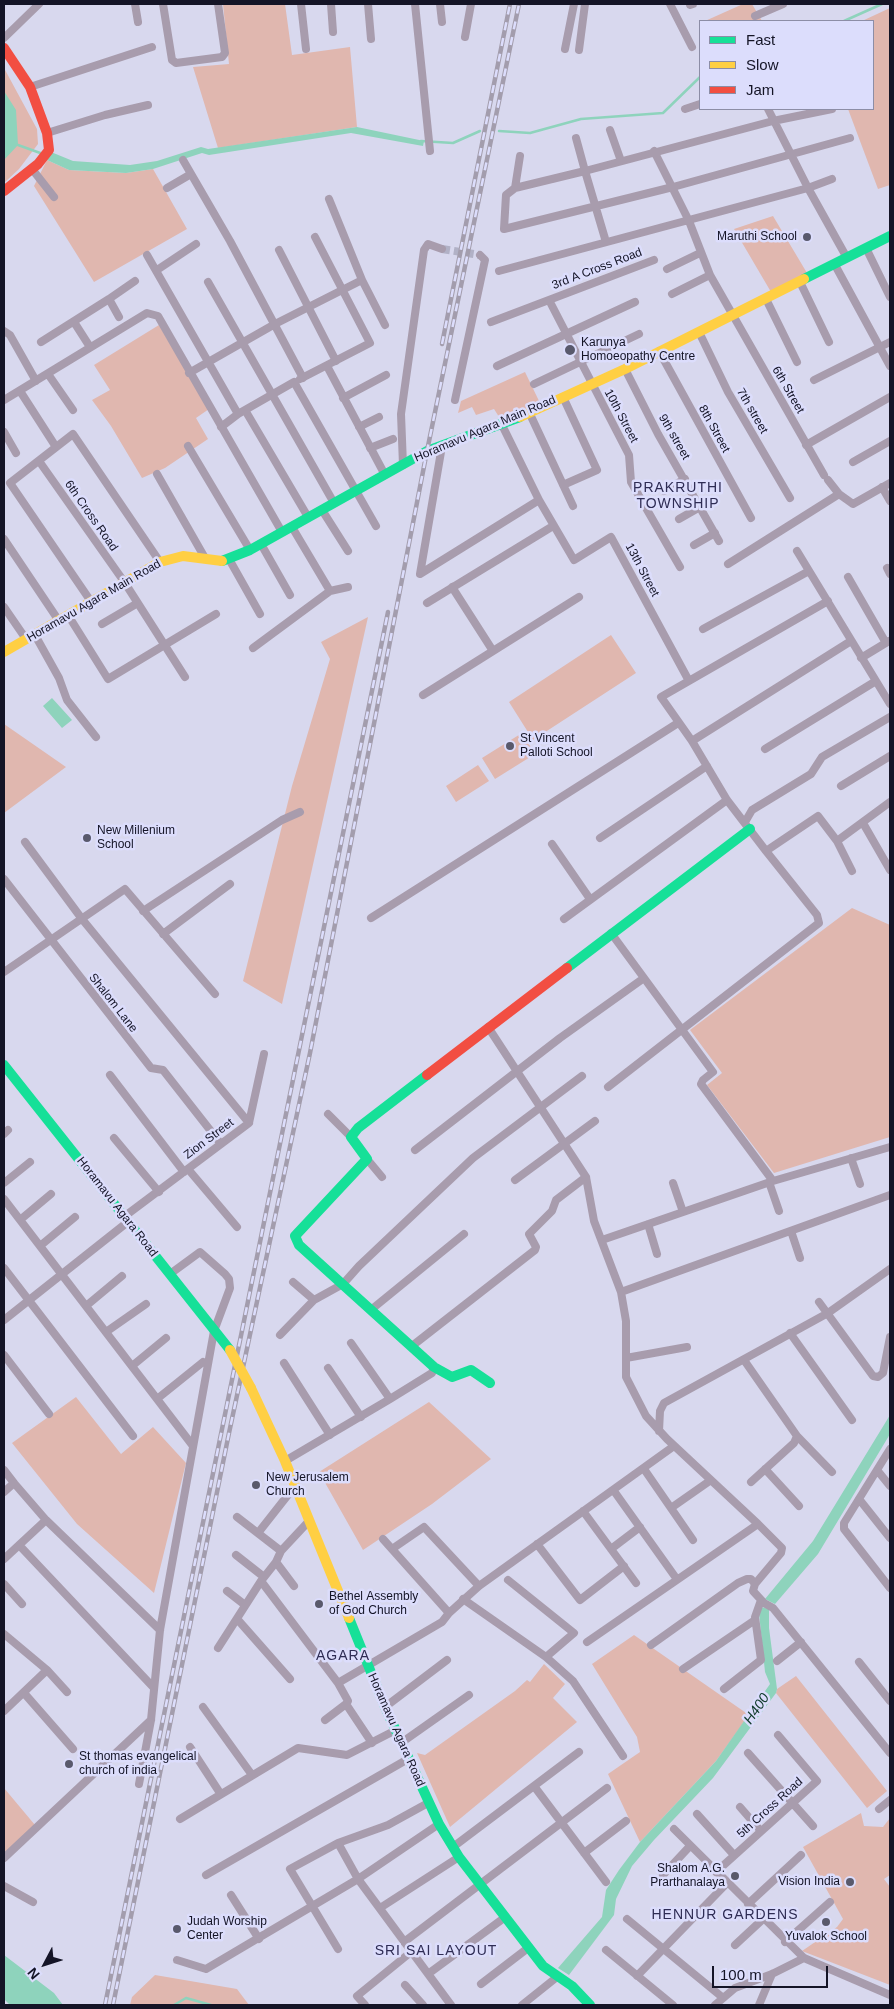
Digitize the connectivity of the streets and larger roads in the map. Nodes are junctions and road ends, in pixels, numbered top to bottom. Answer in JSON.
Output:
{"nodes":[{"id":1,"x":39,"y":4,"type":"edge"},
{"id":2,"x":135,"y":4,"type":"edge"},
{"id":3,"x":163,"y":4,"type":"edge"},
{"id":4,"x":218,"y":4,"type":"edge"},
{"id":5,"x":301,"y":4,"type":"edge"},
{"id":6,"x":331,"y":4,"type":"edge"},
{"id":7,"x":368,"y":4,"type":"edge"},
{"id":8,"x":415,"y":4,"type":"edge"},
{"id":9,"x":440,"y":4,"type":"edge"},
{"id":10,"x":471,"y":4,"type":"edge"},
{"id":11,"x":574,"y":4,"type":"edge"},
{"id":12,"x":585,"y":4,"type":"edge"},
{"id":13,"x":670,"y":4,"type":"edge"},
{"id":14,"x":783,"y":4,"type":"edge"},
{"id":15,"x":755,"y":16,"type":"dead end"},
{"id":16,"x":138,"y":22,"type":"dead end"},
{"id":17,"x":442,"y":22,"type":"dead end"},
{"id":18,"x":681,"y":25,"type":"junction"},
{"id":19,"x":672,"y":30,"type":"dead end"},
{"id":20,"x":333,"y":32,"type":"dead end"},
{"id":21,"x":465,"y":37,"type":"dead end"},
{"id":22,"x":4,"y":38,"type":"edge"},
{"id":23,"x":371,"y":39,"type":"dead end"},
{"id":24,"x":152,"y":47,"type":"dead end"},
{"id":25,"x":692,"y":47,"type":"dead end"},
{"id":26,"x":4,"y":48,"type":"edge"},
{"id":27,"x":306,"y":49,"type":"dead end"},
{"id":28,"x":565,"y":49,"type":"dead end"},
{"id":29,"x":579,"y":50,"type":"dead end"},
{"id":30,"x":30,"y":87,"type":"junction"},
{"id":31,"x":699,"y":104,"type":"edge"},
{"id":32,"x":148,"y":105,"type":"dead end"},
{"id":33,"x":685,"y":108,"type":"dead end"},
{"id":34,"x":768,"y":110,"type":"edge"},
{"id":35,"x":827,"y":110,"type":"edge"},
{"id":36,"x":773,"y":121,"type":"junction"},
{"id":37,"x":610,"y":130,"type":"dead end"},
{"id":38,"x":47,"y":133,"type":"junction"},
{"id":39,"x":576,"y":138,"type":"dead end"},
{"id":40,"x":850,"y":138,"type":"dead end"},
{"id":41,"x":430,"y":151,"type":"dead end"},
{"id":42,"x":654,"y":151,"type":"junction"},
{"id":43,"x":790,"y":154,"type":"junction"},
{"id":44,"x":520,"y":156,"type":"dead end"},
{"id":45,"x":183,"y":160,"type":"dead end"},
{"id":46,"x":621,"y":160,"type":"junction"},
{"id":47,"x":32,"y":169,"type":"junction"},
{"id":48,"x":585,"y":171,"type":"junction"},
{"id":49,"x":192,"y":174,"type":"junction"},
{"id":50,"x":832,"y":179,"type":"dead end"},
{"id":51,"x":673,"y":187,"type":"junction"},
{"id":52,"x":167,"y":188,"type":"dead end"},
{"id":53,"x":515,"y":188,"type":"junction"},
{"id":54,"x":808,"y":188,"type":"junction"},
{"id":55,"x":4,"y":191,"type":"edge"},
{"id":56,"x":54,"y":197,"type":"dead end"},
{"id":57,"x":329,"y":199,"type":"dead end"},
{"id":58,"x":596,"y":205,"type":"junction"},
{"id":59,"x":689,"y":221,"type":"junction"},
{"id":60,"x":890,"y":236,"type":"edge"},
{"id":61,"x":315,"y":237,"type":"dead end"},
{"id":62,"x":606,"y":242,"type":"junction"},
{"id":63,"x":196,"y":244,"type":"dead end"},
{"id":64,"x":866,"y":248,"type":"junction"},
{"id":65,"x":442,"y":249,"type":"tunnel mouth"},
{"id":66,"x":279,"y":250,"type":"dead end"},
{"id":67,"x":700,"y":253,"type":"junction"},
{"id":68,"x":148,"y":255,"type":"dead end"},
{"id":69,"x":480,"y":255,"type":"dead end"},
{"id":70,"x":847,"y":258,"type":"junction"},
{"id":71,"x":654,"y":260,"type":"dead end"},
{"id":72,"x":835,"y":265,"type":"junction"},
{"id":73,"x":667,"y":268,"type":"dead end"},
{"id":74,"x":157,"y":270,"type":"junction"},
{"id":75,"x":499,"y":271,"type":"dead end"},
{"id":76,"x":710,"y":275,"type":"junction"},
{"id":77,"x":362,"y":280,"type":"junction"},
{"id":78,"x":135,"y":281,"type":"dead end"},
{"id":79,"x":208,"y":282,"type":"dead end"},
{"id":80,"x":800,"y":282,"type":"junction"},
{"id":81,"x":342,"y":291,"type":"junction"},
{"id":82,"x":672,"y":294,"type":"dead end"},
{"id":83,"x":890,"y":297,"type":"edge"},
{"id":84,"x":108,"y":298,"type":"junction"},
{"id":85,"x":766,"y":299,"type":"junction"},
{"id":86,"x":549,"y":300,"type":"junction"},
{"id":87,"x":635,"y":302,"type":"dead end"},
{"id":88,"x":308,"y":308,"type":"junction"},
{"id":89,"x":732,"y":316,"type":"junction"},
{"id":90,"x":119,"y":317,"type":"dead end"},
{"id":91,"x":74,"y":322,"type":"junction"},
{"id":92,"x":491,"y":322,"type":"dead end"},
{"id":93,"x":275,"y":324,"type":"junction"},
{"id":94,"x":385,"y":325,"type":"dead end"},
{"id":95,"x":4,"y":331,"type":"edge"},
{"id":96,"x":698,"y":332,"type":"junction"},
{"id":97,"x":639,"y":334,"type":"dead end"},
{"id":98,"x":567,"y":335,"type":"junction"},
{"id":99,"x":40,"y":342,"type":"dead end"},
{"id":100,"x":241,"y":342,"type":"junction"},
{"id":101,"x":829,"y":342,"type":"dead end"},
{"id":102,"x":890,"y":342,"type":"edge"},
{"id":103,"x":90,"y":347,"type":"junction"},
{"id":104,"x":879,"y":348,"type":"junction"},
{"id":105,"x":659,"y":351,"type":"junction"},
{"id":106,"x":210,"y":362,"type":"junction"},
{"id":107,"x":336,"y":362,"type":"junction"},
{"id":108,"x":797,"y":362,"type":"dead end"},
{"id":109,"x":581,"y":364,"type":"junction"},
{"id":110,"x":327,"y":366,"type":"junction"},
{"id":111,"x":497,"y":366,"type":"dead end"},
{"id":112,"x":890,"y":366,"type":"edge"},
{"id":113,"x":625,"y":369,"type":"junction"},
{"id":114,"x":189,"y":372,"type":"junction"},
{"id":115,"x":48,"y":374,"type":"junction"},
{"id":116,"x":386,"y":375,"type":"dead end"},
{"id":117,"x":303,"y":378,"type":"junction"},
{"id":118,"x":814,"y":380,"type":"dead end"},
{"id":119,"x":36,"y":381,"type":"junction"},
{"id":120,"x":294,"y":382,"type":"junction"},
{"id":121,"x":534,"y":384,"type":"dead end"},
{"id":122,"x":591,"y":384,"type":"junction"},
{"id":123,"x":20,"y":391,"type":"junction"},
{"id":124,"x":271,"y":394,"type":"junction"},
{"id":125,"x":563,"y":397,"type":"junction"},
{"id":126,"x":890,"y":397,"type":"edge"},
{"id":127,"x":343,"y":398,"type":"junction"},
{"id":128,"x":4,"y":400,"type":"edge"},
{"id":129,"x":455,"y":400,"type":"dead end"},
{"id":130,"x":73,"y":410,"type":"dead end"},
{"id":131,"x":241,"y":412,"type":"junction"},
{"id":132,"x":529,"y":412,"type":"junction"},
{"id":133,"x":379,"y":417,"type":"dead end"},
{"id":134,"x":502,"y":424,"type":"junction"},
{"id":135,"x":221,"y":427,"type":"junction"},
{"id":136,"x":359,"y":427,"type":"junction"},
{"id":137,"x":4,"y":432,"type":"edge"},
{"id":138,"x":393,"y":439,"type":"dead end"},
{"id":139,"x":890,"y":441,"type":"edge"},
{"id":140,"x":806,"y":445,"type":"junction"},
{"id":141,"x":188,"y":446,"type":"dead end"},
{"id":142,"x":442,"y":446,"type":"junction"},
{"id":143,"x":56,"y":447,"type":"junction"},
{"id":144,"x":370,"y":448,"type":"junction"},
{"id":145,"x":16,"y":453,"type":"dead end"},
{"id":146,"x":39,"y":461,"type":"junction"},
{"id":147,"x":853,"y":462,"type":"dead end"},
{"id":148,"x":403,"y":465,"type":"junction"},
{"id":149,"x":157,"y":474,"type":"dead end"},
{"id":150,"x":385,"y":475,"type":"junction"},
{"id":151,"x":685,"y":479,"type":"junction"},
{"id":152,"x":890,"y":483,"type":"edge"},
{"id":153,"x":7,"y":485,"type":"edge"},
{"id":154,"x":563,"y":485,"type":"junction"},
{"id":155,"x":882,"y":488,"type":"junction"},
{"id":156,"x":357,"y":490,"type":"junction"},
{"id":157,"x":664,"y":491,"type":"dead end"},
{"id":158,"x":839,"y":494,"type":"junction"},
{"id":159,"x":790,"y":498,"type":"dead end"},
{"id":160,"x":539,"y":500,"type":"junction"},
{"id":161,"x":890,"y":501,"type":"edge"},
{"id":162,"x":334,"y":503,"type":"junction"},
{"id":163,"x":573,"y":506,"type":"dead end"},
{"id":164,"x":700,"y":507,"type":"junction"},
{"id":165,"x":322,"y":510,"type":"junction"},
{"id":166,"x":308,"y":517,"type":"junction"},
{"id":167,"x":751,"y":518,"type":"dead end"},
{"id":168,"x":679,"y":519,"type":"dead end"},
{"id":169,"x":292,"y":526,"type":"junction"},
{"id":170,"x":376,"y":526,"type":"dead end"},
{"id":171,"x":553,"y":526,"type":"junction"},
{"id":172,"x":282,"y":532,"type":"junction"},
{"id":173,"x":714,"y":533,"type":"junction"},
{"id":174,"x":4,"y":539,"type":"edge"},
{"id":175,"x":719,"y":541,"type":"dead end"},
{"id":176,"x":261,"y":544,"type":"junction"},
{"id":177,"x":694,"y":544,"type":"dead end"},
{"id":178,"x":250,"y":550,"type":"junction"},
{"id":179,"x":348,"y":551,"type":"dead end"},
{"id":180,"x":797,"y":551,"type":"dead end"},
{"id":181,"x":206,"y":558,"type":"junction"},
{"id":182,"x":229,"y":558,"type":"junction"},
{"id":183,"x":160,"y":562,"type":"junction"},
{"id":184,"x":728,"y":564,"type":"dead end"},
{"id":185,"x":680,"y":567,"type":"dead end"},
{"id":186,"x":809,"y":570,"type":"junction"},
{"id":187,"x":848,"y":577,"type":"dead end"},
{"id":188,"x":124,"y":584,"type":"junction"},
{"id":189,"x":348,"y":587,"type":"dead end"},
{"id":190,"x":452,"y":587,"type":"junction"},
{"id":191,"x":330,"y":591,"type":"junction"},
{"id":192,"x":290,"y":595,"type":"dead end"},
{"id":193,"x":579,"y":597,"type":"dead end"},
{"id":194,"x":828,"y":602,"type":"junction"},
{"id":195,"x":92,"y":603,"type":"junction"},
{"id":196,"x":427,"y":603,"type":"dead end"},
{"id":197,"x":136,"y":604,"type":"junction"},
{"id":198,"x":4,"y":607,"type":"edge"},
{"id":199,"x":216,"y":614,"type":"dead end"},
{"id":200,"x":260,"y":614,"type":"dead end"},
{"id":201,"x":68,"y":616,"type":"junction"},
{"id":202,"x":59,"y":621,"type":"junction"},
{"id":203,"x":102,"y":624,"type":"dead end"},
{"id":204,"x":702,"y":629,"type":"dead end"},
{"id":205,"x":30,"y":637,"type":"junction"},
{"id":206,"x":851,"y":641,"type":"junction"},
{"id":207,"x":888,"y":642,"type":"edge"},
{"id":208,"x":163,"y":645,"type":"junction"},
{"id":209,"x":253,"y":648,"type":"dead end"},
{"id":210,"x":493,"y":651,"type":"junction"},
{"id":211,"x":4,"y":652,"type":"edge"},
{"id":212,"x":861,"y":658,"type":"junction"},
{"id":213,"x":185,"y":677,"type":"dead end"},
{"id":214,"x":689,"y":681,"type":"junction"},
{"id":215,"x":876,"y":681,"type":"junction"},
{"id":216,"x":423,"y":695,"type":"dead end"},
{"id":217,"x":890,"y":704,"type":"edge"},
{"id":218,"x":890,"y":717,"type":"edge"},
{"id":219,"x":678,"y":723,"type":"junction"},
{"id":220,"x":96,"y":737,"type":"dead end"},
{"id":221,"x":692,"y":742,"type":"junction"},
{"id":222,"x":766,"y":749,"type":"dead end"},
{"id":223,"x":890,"y":756,"type":"edge"},
{"id":224,"x":707,"y":766,"type":"junction"},
{"id":225,"x":841,"y":786,"type":"dead end"},
{"id":226,"x":727,"y":800,"type":"junction"},
{"id":227,"x":890,"y":804,"type":"edge"},
{"id":228,"x":300,"y":812,"type":"dead end"},
{"id":229,"x":863,"y":823,"type":"junction"},
{"id":230,"x":747,"y":825,"type":"junction"},
{"id":231,"x":600,"y":838,"type":"dead end"},
{"id":232,"x":837,"y":841,"type":"junction"},
{"id":233,"x":25,"y":842,"type":"dead end"},
{"id":234,"x":552,"y":844,"type":"dead end"},
{"id":235,"x":766,"y":851,"type":"junction"},
{"id":236,"x":890,"y":870,"type":"edge"},
{"id":237,"x":852,"y":871,"type":"dead end"},
{"id":238,"x":4,"y":879,"type":"edge"},
{"id":239,"x":230,"y":884,"type":"dead end"},
{"id":240,"x":590,"y":899,"type":"junction"},
{"id":241,"x":143,"y":911,"type":"junction"},
{"id":242,"x":372,"y":918,"type":"dead end"},
{"id":243,"x":82,"y":919,"type":"junction"},
{"id":244,"x":564,"y":919,"type":"dead end"},
{"id":245,"x":611,"y":933,"type":"junction"},
{"id":246,"x":163,"y":934,"type":"junction"},
{"id":247,"x":50,"y":941,"type":"junction"},
{"id":248,"x":4,"y":972,"type":"edge"},
{"id":249,"x":644,"y":978,"type":"junction"},
{"id":250,"x":215,"y":994,"type":"dead end"},
{"id":251,"x":488,"y":1027,"type":"junction"},
{"id":252,"x":681,"y":1028,"type":"junction"},
{"id":253,"x":264,"y":1054,"type":"dead end"},
{"id":254,"x":4,"y":1064,"type":"edge"},
{"id":255,"x":517,"y":1071,"type":"junction"},
{"id":256,"x":110,"y":1076,"type":"dead end"},
{"id":257,"x":582,"y":1076,"type":"dead end"},
{"id":258,"x":608,"y":1086,"type":"dead end"},
{"id":259,"x":542,"y":1108,"type":"junction"},
{"id":260,"x":328,"y":1114,"type":"dead end"},
{"id":261,"x":595,"y":1121,"type":"dead end"},
{"id":262,"x":249,"y":1123,"type":"junction"},
{"id":263,"x":350,"y":1137,"type":"junction"},
{"id":264,"x":114,"y":1138,"type":"dead end"},
{"id":265,"x":564,"y":1142,"type":"junction"},
{"id":266,"x":221,"y":1144,"type":"junction"},
{"id":267,"x":890,"y":1147,"type":"edge"},
{"id":268,"x":416,"y":1150,"type":"dead end"},
{"id":269,"x":851,"y":1158,"type":"junction"},
{"id":270,"x":367,"y":1159,"type":"junction"},
{"id":271,"x":30,"y":1162,"type":"dead end"},
{"id":272,"x":186,"y":1171,"type":"junction"},
{"id":273,"x":586,"y":1177,"type":"junction"},
{"id":274,"x":382,"y":1178,"type":"dead end"},
{"id":275,"x":515,"y":1180,"type":"dead end"},
{"id":276,"x":771,"y":1181,"type":"junction"},
{"id":277,"x":673,"y":1182,"type":"dead end"},
{"id":278,"x":4,"y":1183,"type":"edge"},
{"id":279,"x":860,"y":1184,"type":"dead end"},
{"id":280,"x":159,"y":1192,"type":"junction"},
{"id":281,"x":51,"y":1194,"type":"dead end"},
{"id":282,"x":890,"y":1195,"type":"edge"},
{"id":283,"x":4,"y":1199,"type":"edge"},
{"id":284,"x":779,"y":1211,"type":"dead end"},
{"id":285,"x":683,"y":1212,"type":"junction"},
{"id":286,"x":75,"y":1217,"type":"dead end"},
{"id":287,"x":127,"y":1219,"type":"junction"},
{"id":288,"x":20,"y":1220,"type":"junction"},
{"id":289,"x":648,"y":1224,"type":"junction"},
{"id":290,"x":237,"y":1227,"type":"dead end"},
{"id":291,"x":791,"y":1231,"type":"junction"},
{"id":292,"x":464,"y":1234,"type":"dead end"},
{"id":293,"x":602,"y":1240,"type":"junction"},
{"id":294,"x":40,"y":1246,"type":"junction"},
{"id":295,"x":657,"y":1254,"type":"dead end"},
{"id":296,"x":800,"y":1258,"type":"dead end"},
{"id":297,"x":4,"y":1268,"type":"edge"},
{"id":298,"x":890,"y":1269,"type":"edge"},
{"id":299,"x":62,"y":1274,"type":"junction"},
{"id":300,"x":170,"y":1274,"type":"junction"},
{"id":301,"x":122,"y":1276,"type":"dead end"},
{"id":302,"x":293,"y":1282,"type":"dead end"},
{"id":303,"x":343,"y":1284,"type":"junction"},
{"id":304,"x":621,"y":1292,"type":"junction"},
{"id":305,"x":29,"y":1300,"type":"junction"},
{"id":306,"x":314,"y":1300,"type":"junction"},
{"id":307,"x":819,"y":1302,"type":"dead end"},
{"id":308,"x":146,"y":1304,"type":"dead end"},
{"id":309,"x":86,"y":1306,"type":"junction"},
{"id":310,"x":372,"y":1309,"type":"junction"},
{"id":311,"x":828,"y":1313,"type":"junction"},
{"id":312,"x":4,"y":1320,"type":"edge"},
{"id":313,"x":214,"y":1330,"type":"junction"},
{"id":314,"x":106,"y":1332,"type":"junction"},
{"id":315,"x":790,"y":1333,"type":"junction"},
{"id":316,"x":280,"y":1335,"type":"dead end"},
{"id":317,"x":890,"y":1337,"type":"edge"},
{"id":318,"x":166,"y":1338,"type":"dead end"},
{"id":319,"x":351,"y":1343,"type":"dead end"},
{"id":320,"x":412,"y":1346,"type":"junction"},
{"id":321,"x":687,"y":1347,"type":"dead end"},
{"id":322,"x":4,"y":1355,"type":"edge"},
{"id":323,"x":626,"y":1358,"type":"junction"},
{"id":324,"x":744,"y":1360,"type":"junction"},
{"id":325,"x":203,"y":1362,"type":"dead end"},
{"id":326,"x":284,"y":1362,"type":"dead end"},
{"id":327,"x":132,"y":1366,"type":"junction"},
{"id":328,"x":434,"y":1367,"type":"junction"},
{"id":329,"x":328,"y":1368,"type":"dead end"},
{"id":330,"x":490,"y":1383,"type":"dead end"},
{"id":331,"x":157,"y":1399,"type":"junction"},
{"id":332,"x":390,"y":1399,"type":"junction"},
{"id":333,"x":50,"y":1414,"type":"dead end"},
{"id":334,"x":362,"y":1416,"type":"junction"},
{"id":335,"x":852,"y":1420,"type":"dead end"},
{"id":336,"x":659,"y":1430,"type":"junction"},
{"id":337,"x":330,"y":1435,"type":"junction"},
{"id":338,"x":133,"y":1436,"type":"dead end"},
{"id":339,"x":797,"y":1436,"type":"junction"},
{"id":340,"x":193,"y":1446,"type":"junction"},
{"id":341,"x":674,"y":1446,"type":"junction"},
{"id":342,"x":890,"y":1449,"type":"edge"},
{"id":343,"x":285,"y":1461,"type":"junction"},
{"id":344,"x":644,"y":1469,"type":"junction"},
{"id":345,"x":765,"y":1469,"type":"junction"},
{"id":346,"x":4,"y":1470,"type":"edge"},
{"id":347,"x":877,"y":1470,"type":"junction"},
{"id":348,"x":832,"y":1472,"type":"dead end"},
{"id":349,"x":711,"y":1480,"type":"junction"},
{"id":350,"x":751,"y":1482,"type":"dead end"},
{"id":351,"x":14,"y":1483,"type":"junction"},
{"id":352,"x":295,"y":1486,"type":"junction"},
{"id":353,"x":890,"y":1486,"type":"edge"},
{"id":354,"x":614,"y":1491,"type":"junction"},
{"id":355,"x":4,"y":1492,"type":"edge"},
{"id":356,"x":859,"y":1499,"type":"junction"},
{"id":357,"x":799,"y":1506,"type":"dead end"},
{"id":358,"x":671,"y":1508,"type":"junction"},
{"id":359,"x":582,"y":1511,"type":"junction"},
{"id":360,"x":237,"y":1517,"type":"dead end"},
{"id":361,"x":46,"y":1520,"type":"junction"},
{"id":362,"x":309,"y":1521,"type":"junction"},
{"id":363,"x":758,"y":1524,"type":"junction"},
{"id":364,"x":640,"y":1527,"type":"junction"},
{"id":365,"x":258,"y":1533,"type":"junction"},
{"id":366,"x":890,"y":1538,"type":"edge"},
{"id":367,"x":383,"y":1539,"type":"dead end"},
{"id":368,"x":693,"y":1540,"type":"dead end"},
{"id":369,"x":537,"y":1544,"type":"junction"},
{"id":370,"x":19,"y":1545,"type":"junction"},
{"id":371,"x":392,"y":1549,"type":"junction"},
{"id":372,"x":611,"y":1549,"type":"junction"},
{"id":373,"x":281,"y":1551,"type":"junction"},
{"id":374,"x":236,"y":1556,"type":"dead end"},
{"id":375,"x":4,"y":1559,"type":"edge"},
{"id":376,"x":276,"y":1562,"type":"junction"},
{"id":377,"x":624,"y":1566,"type":"junction"},
{"id":378,"x":676,"y":1578,"type":"junction"},
{"id":379,"x":262,"y":1579,"type":"junction"},
{"id":380,"x":508,"y":1580,"type":"dead end"},
{"id":381,"x":636,"y":1583,"type":"dead end"},
{"id":382,"x":4,"y":1584,"type":"edge"},
{"id":383,"x":755,"y":1584,"type":"junction"},
{"id":384,"x":294,"y":1586,"type":"dead end"},
{"id":385,"x":479,"y":1586,"type":"junction"},
{"id":386,"x":890,"y":1588,"type":"edge"},
{"id":387,"x":227,"y":1591,"type":"dead end"},
{"id":388,"x":464,"y":1599,"type":"junction"},
{"id":389,"x":763,"y":1602,"type":"junction"},
{"id":390,"x":22,"y":1604,"type":"dead end"},
{"id":391,"x":245,"y":1605,"type":"junction"},
{"id":392,"x":449,"y":1613,"type":"junction"},
{"id":393,"x":238,"y":1620,"type":"junction"},
{"id":394,"x":755,"y":1620,"type":"junction"},
{"id":395,"x":160,"y":1630,"type":"junction"},
{"id":396,"x":4,"y":1634,"type":"edge"},
{"id":397,"x":587,"y":1642,"type":"dead end"},
{"id":398,"x":801,"y":1642,"type":"junction"},
{"id":399,"x":651,"y":1645,"type":"dead end"},
{"id":400,"x":218,"y":1648,"type":"dead end"},
{"id":401,"x":546,"y":1658,"type":"junction"},
{"id":402,"x":447,"y":1660,"type":"dead end"},
{"id":403,"x":777,"y":1661,"type":"dead end"},
{"id":404,"x":859,"y":1662,"type":"dead end"},
{"id":405,"x":369,"y":1666,"type":"junction"},
{"id":406,"x":683,"y":1669,"type":"dead end"},
{"id":407,"x":47,"y":1670,"type":"junction"},
{"id":408,"x":290,"y":1679,"type":"dead end"},
{"id":409,"x":338,"y":1683,"type":"junction"},
{"id":410,"x":154,"y":1688,"type":"junction"},
{"id":411,"x":724,"y":1688,"type":"dead end"},
{"id":412,"x":67,"y":1692,"type":"dead end"},
{"id":413,"x":24,"y":1693,"type":"junction"},
{"id":414,"x":469,"y":1695,"type":"dead end"},
{"id":415,"x":890,"y":1701,"type":"edge"},
{"id":416,"x":346,"y":1704,"type":"junction"},
{"id":417,"x":203,"y":1707,"type":"dead end"},
{"id":418,"x":385,"y":1707,"type":"junction"},
{"id":419,"x":4,"y":1711,"type":"edge"},
{"id":420,"x":151,"y":1720,"type":"junction"},
{"id":421,"x":326,"y":1720,"type":"dead end"},
{"id":422,"x":396,"y":1730,"type":"junction"},
{"id":423,"x":778,"y":1735,"type":"dead end"},
{"id":424,"x":372,"y":1743,"type":"junction"},
{"id":425,"x":401,"y":1743,"type":"junction"},
{"id":426,"x":190,"y":1747,"type":"dead end"},
{"id":427,"x":73,"y":1749,"type":"dead end"},
{"id":428,"x":579,"y":1752,"type":"dead end"},
{"id":429,"x":748,"y":1753,"type":"dead end"},
{"id":430,"x":890,"y":1753,"type":"edge"},
{"id":431,"x":624,"y":1756,"type":"dead end"},
{"id":432,"x":408,"y":1759,"type":"junction"},
{"id":433,"x":252,"y":1775,"type":"junction"},
{"id":434,"x":139,"y":1784,"type":"dead end"},
{"id":435,"x":534,"y":1786,"type":"junction"},
{"id":436,"x":607,"y":1788,"type":"dead end"},
{"id":437,"x":220,"y":1793,"type":"junction"},
{"id":438,"x":890,"y":1800,"type":"edge"},
{"id":439,"x":428,"y":1803,"type":"junction"},
{"id":440,"x":791,"y":1803,"type":"junction"},
{"id":441,"x":740,"y":1807,"type":"dead end"},
{"id":442,"x":879,"y":1809,"type":"dead end"},
{"id":443,"x":696,"y":1814,"type":"dead end"},
{"id":444,"x":180,"y":1819,"type":"dead end"},
{"id":445,"x":626,"y":1821,"type":"dead end"},
{"id":446,"x":561,"y":1823,"type":"junction"},
{"id":447,"x":439,"y":1824,"type":"junction"},
{"id":448,"x":813,"y":1826,"type":"dead end"},
{"id":449,"x":674,"y":1829,"type":"dead end"},
{"id":450,"x":760,"y":1830,"type":"junction"},
{"id":451,"x":338,"y":1843,"type":"junction"},
{"id":452,"x":690,"y":1846,"type":"junction"},
{"id":453,"x":453,"y":1847,"type":"junction"},
{"id":454,"x":584,"y":1853,"type":"junction"},
{"id":455,"x":734,"y":1854,"type":"junction"},
{"id":456,"x":801,"y":1855,"type":"dead end"},
{"id":457,"x":459,"y":1857,"type":"junction"},
{"id":458,"x":4,"y":1858,"type":"edge"},
{"id":459,"x":716,"y":1872,"type":"junction"},
{"id":460,"x":206,"y":1875,"type":"dead end"},
{"id":461,"x":662,"y":1875,"type":"dead end"},
{"id":462,"x":358,"y":1879,"type":"junction"},
{"id":463,"x":606,"y":1882,"type":"dead end"},
{"id":464,"x":727,"y":1883,"type":"junction"},
{"id":465,"x":479,"y":1884,"type":"junction"},
{"id":466,"x":4,"y":1886,"type":"edge"},
{"id":467,"x":232,"y":1895,"type":"dead end"},
{"id":468,"x":33,"y":1902,"type":"dead end"},
{"id":469,"x":830,"y":1902,"type":"dead end"},
{"id":470,"x":748,"y":1904,"type":"junction"},
{"id":471,"x":313,"y":1906,"type":"junction"},
{"id":472,"x":380,"y":1908,"type":"junction"},
{"id":473,"x":504,"y":1918,"type":"junction"},
{"id":474,"x":626,"y":1919,"type":"dead end"},
{"id":475,"x":763,"y":1919,"type":"junction"},
{"id":476,"x":259,"y":1939,"type":"junction"},
{"id":477,"x":404,"y":1942,"type":"junction"},
{"id":478,"x":785,"y":1942,"type":"junction"},
{"id":479,"x":735,"y":1945,"type":"dead end"},
{"id":480,"x":338,"y":1948,"type":"dead end"},
{"id":481,"x":528,"y":1948,"type":"junction"},
{"id":482,"x":606,"y":1950,"type":"dead end"},
{"id":483,"x":663,"y":1950,"type":"junction"},
{"id":484,"x":412,"y":1952,"type":"junction"},
{"id":485,"x":804,"y":1958,"type":"junction"},
{"id":486,"x":177,"y":1960,"type":"dead end"},
{"id":487,"x":428,"y":1974,"type":"junction"},
{"id":488,"x":772,"y":1974,"type":"junction"},
{"id":489,"x":637,"y":1976,"type":"junction"},
{"id":490,"x":557,"y":1977,"type":"junction"},
{"id":491,"x":481,"y":1984,"type":"dead end"},
{"id":492,"x":405,"y":1985,"type":"dead end"},
{"id":493,"x":890,"y":1995,"type":"edge"},
{"id":494,"x":722,"y":1997,"type":"junction"},
{"id":495,"x":365,"y":2005,"type":"edge"},
{"id":496,"x":423,"y":2005,"type":"edge"},
{"id":497,"x":451,"y":2005,"type":"edge"},
{"id":498,"x":522,"y":2005,"type":"edge"},
{"id":499,"x":590,"y":2005,"type":"edge"},
{"id":500,"x":673,"y":2005,"type":"edge"},
{"id":501,"x":715,"y":2005,"type":"edge"},
{"id":502,"x":760,"y":2005,"type":"edge"}],
"edges":[{"from":1,"to":22,"type":"street"},
{"from":2,"to":16,"type":"street"},
{"from":3,"to":4,"type":"street"},
{"from":5,"to":27,"type":"street"},
{"from":6,"to":20,"type":"street"},
{"from":7,"to":23,"type":"street"},
{"from":8,"to":41,"type":"street"},
{"from":9,"to":17,"type":"street"},
{"from":10,"to":21,"type":"street"},
{"from":11,"to":28,"type":"street"},
{"from":12,"to":29,"type":"street"},
{"from":13,"to":18,"type":"street"},
{"from":14,"to":15,"type":"street"},
{"from":18,"to":19,"type":"street"},
{"from":18,"to":25,"type":"street"},
{"from":24,"to":30,"type":"street"},
{"from":26,"to":30,"type":"street"},
{"from":30,"to":38,"type":"street"},
{"from":31,"to":33,"type":"street"},
{"from":32,"to":38,"type":"street"},
{"from":34,"to":36,"type":"street"},
{"from":35,"to":36,"type":"street"},
{"from":36,"to":42,"type":"street"},
{"from":36,"to":43,"type":"street"},
{"from":37,"to":46,"type":"street"},
{"from":38,"to":47,"type":"street"},
{"from":39,"to":48,"type":"street"},
{"from":40,"to":43,"type":"street"},
{"from":42,"to":46,"type":"street"},
{"from":42,"to":51,"type":"street","name":"6th Street"},
{"from":43,"to":51,"type":"street"},
{"from":43,"to":54,"type":"street"},
{"from":44,"to":53,"type":"street"},
{"from":45,"to":49,"type":"street"},
{"from":46,"to":48,"type":"street"},
{"from":47,"to":55,"type":"street"},
{"from":47,"to":56,"type":"street"},
{"from":48,"to":53,"type":"street"},
{"from":48,"to":58,"type":"street"},
{"from":49,"to":52,"type":"street"},
{"from":49,"to":93,"type":"street"},
{"from":50,"to":54,"type":"street"},
{"from":51,"to":58,"type":"street"},
{"from":51,"to":59,"type":"street","name":"6th Street"},
{"from":53,"to":58,"type":"street"},
{"from":54,"to":59,"type":"street"},
{"from":54,"to":70,"type":"street"},
{"from":57,"to":77,"type":"street"},
{"from":58,"to":62,"type":"street"},
{"from":59,"to":62,"type":"street"},
{"from":59,"to":67,"type":"street","name":"6th Street"},
{"from":60,"to":64,"type":"street","name":"Horamavu Agara Main Road"},
{"from":61,"to":81,"type":"street"},
{"from":62,"to":75,"type":"street"},
{"from":63,"to":74,"type":"street"},
{"from":64,"to":70,"type":"street","name":"Horamavu Agara Main Road"},
{"from":64,"to":83,"type":"street"},
{"from":65,"to":148,"type":"street"},
{"from":66,"to":88,"type":"street"},
{"from":67,"to":73,"type":"street"},
{"from":67,"to":76,"type":"street","name":"6th Street"},
{"from":68,"to":74,"type":"street"},
{"from":69,"to":129,"type":"street"},
{"from":70,"to":72,"type":"street","name":"Horamavu Agara Main Road"},
{"from":71,"to":86,"type":"street","name":"3rd A Cross Road"},
{"from":72,"to":80,"type":"street","name":"Horamavu Agara Main Road"},
{"from":72,"to":104,"type":"street"},
{"from":74,"to":106,"type":"street"},
{"from":76,"to":82,"type":"street"},
{"from":76,"to":89,"type":"street","name":"6th Street"},
{"from":77,"to":81,"type":"street"},
{"from":77,"to":94,"type":"street"},
{"from":78,"to":84,"type":"street"},
{"from":79,"to":100,"type":"street"},
{"from":80,"to":85,"type":"street","name":"Horamavu Agara Main Road"},
{"from":80,"to":101,"type":"street"},
{"from":81,"to":88,"type":"street"},
{"from":81,"to":107,"type":"street"},
{"from":84,"to":90,"type":"street"},
{"from":84,"to":91,"type":"street"},
{"from":85,"to":89,"type":"street","name":"Horamavu Agara Main Road"},
{"from":85,"to":108,"type":"street"},
{"from":86,"to":92,"type":"street","name":"3rd A Cross Road"},
{"from":86,"to":98,"type":"street","name":"10th Street"},
{"from":87,"to":98,"type":"street"},
{"from":88,"to":93,"type":"street"},
{"from":88,"to":107,"type":"street"},
{"from":89,"to":96,"type":"street","name":"Horamavu Agara Main Road"},
{"from":89,"to":140,"type":"street","name":"6th Street"},
{"from":91,"to":99,"type":"street"},
{"from":91,"to":103,"type":"street"},
{"from":93,"to":100,"type":"street"},
{"from":93,"to":117,"type":"street"},
{"from":95,"to":119,"type":"street"},
{"from":96,"to":105,"type":"street","name":"Horamavu Agara Main Road"},
{"from":96,"to":159,"type":"street","name":"7th street"},
{"from":97,"to":109,"type":"street"},
{"from":98,"to":109,"type":"street","name":"10th Street"},
{"from":98,"to":111,"type":"street"},
{"from":100,"to":106,"type":"street"},
{"from":100,"to":124,"type":"street"},
{"from":102,"to":104,"type":"street"},
{"from":103,"to":114,"type":"street"},
{"from":103,"to":115,"type":"street"},
{"from":104,"to":112,"type":"street"},
{"from":104,"to":118,"type":"street"},
{"from":105,"to":113,"type":"street","name":"Horamavu Agara Main Road"},
{"from":105,"to":167,"type":"street","name":"8th Street"},
{"from":106,"to":114,"type":"street"},
{"from":106,"to":131,"type":"street"},
{"from":107,"to":110,"type":"street"},
{"from":109,"to":121,"type":"street"},
{"from":109,"to":122,"type":"street","name":"10th Street"},
{"from":110,"to":117,"type":"street"},
{"from":110,"to":127,"type":"street"},
{"from":113,"to":122,"type":"street","name":"Horamavu Agara Main Road"},
{"from":113,"to":151,"type":"street","name":"9th street"},
{"from":114,"to":135,"type":"street"},
{"from":115,"to":119,"type":"street"},
{"from":115,"to":130,"type":"street"},
{"from":116,"to":127,"type":"street"},
{"from":117,"to":120,"type":"street"},
{"from":119,"to":123,"type":"street"},
{"from":120,"to":124,"type":"street"},
{"from":120,"to":156,"type":"street"},
{"from":122,"to":125,"type":"street","name":"Horamavu Agara Main Road"},
{"from":122,"to":185,"type":"street","name":"10th Street"},
{"from":123,"to":128,"type":"street"},
{"from":123,"to":143,"type":"street"},
{"from":124,"to":131,"type":"street"},
{"from":124,"to":162,"type":"street"},
{"from":125,"to":132,"type":"street","name":"Horamavu Agara Main Road"},
{"from":125,"to":154,"type":"street"},
{"from":126,"to":140,"type":"street"},
{"from":127,"to":136,"type":"street"},
{"from":131,"to":135,"type":"street"},
{"from":131,"to":166,"type":"street"},
{"from":132,"to":134,"type":"street","name":"Horamavu Agara Main Road"},
{"from":132,"to":154,"type":"street"},
{"from":133,"to":136,"type":"street"},
{"from":134,"to":142,"type":"street","name":"Horamavu Agara Main Road"},
{"from":134,"to":160,"type":"street","name":"13th Street"},
{"from":135,"to":172,"type":"street"},
{"from":136,"to":144,"type":"street"},
{"from":137,"to":145,"type":"street"},
{"from":138,"to":144,"type":"street"},
{"from":139,"to":147,"type":"street"},
{"from":140,"to":158,"type":"street","name":"6th Street"},
{"from":141,"to":178,"type":"street"},
{"from":142,"to":148,"type":"street","name":"Horamavu Agara Main Road"},
{"from":142,"to":160,"type":"street"},
{"from":143,"to":146,"type":"street"},
{"from":143,"to":183,"type":"street"},
{"from":144,"to":150,"type":"street"},
{"from":146,"to":153,"type":"street"},
{"from":146,"to":188,"type":"street","name":"6th Cross Road"},
{"from":148,"to":150,"type":"street","name":"Horamavu Agara Main Road"},
{"from":149,"to":181,"type":"street"},
{"from":150,"to":156,"type":"street","name":"Horamavu Agara Main Road"},
{"from":151,"to":157,"type":"street"},
{"from":151,"to":164,"type":"street","name":"9th street"},
{"from":152,"to":155,"type":"street"},
{"from":153,"to":195,"type":"street"},
{"from":154,"to":163,"type":"street"},
{"from":155,"to":158,"type":"street"},
{"from":155,"to":161,"type":"street"},
{"from":156,"to":162,"type":"street","name":"Horamavu Agara Main Road"},
{"from":156,"to":170,"type":"street"},
{"from":158,"to":184,"type":"street"},
{"from":160,"to":171,"type":"street","name":"13th Street"},
{"from":162,"to":165,"type":"street","name":"Horamavu Agara Main Road"},
{"from":164,"to":168,"type":"street"},
{"from":164,"to":173,"type":"street","name":"9th street"},
{"from":165,"to":166,"type":"street","name":"Horamavu Agara Main Road"},
{"from":165,"to":179,"type":"street"},
{"from":166,"to":169,"type":"street","name":"Horamavu Agara Main Road"},
{"from":169,"to":172,"type":"street","name":"Horamavu Agara Main Road"},
{"from":169,"to":191,"type":"street"},
{"from":171,"to":190,"type":"street"},
{"from":171,"to":214,"type":"street","name":"13th Street"},
{"from":172,"to":176,"type":"street","name":"Horamavu Agara Main Road"},
{"from":173,"to":175,"type":"street","name":"9th street"},
{"from":173,"to":177,"type":"street"},
{"from":174,"to":202,"type":"street"},
{"from":176,"to":178,"type":"street","name":"Horamavu Agara Main Road"},
{"from":176,"to":192,"type":"street"},
{"from":178,"to":182,"type":"street","name":"Horamavu Agara Main Road"},
{"from":180,"to":186,"type":"street"},
{"from":181,"to":182,"type":"street","name":"Horamavu Agara Main Road"},
{"from":181,"to":183,"type":"street","name":"Horamavu Agara Main Road"},
{"from":182,"to":200,"type":"street"},
{"from":183,"to":188,"type":"street","name":"Horamavu Agara Main Road"},
{"from":186,"to":194,"type":"street"},
{"from":186,"to":204,"type":"street"},
{"from":187,"to":207,"type":"street"},
{"from":188,"to":195,"type":"street","name":"Horamavu Agara Main Road"},
{"from":188,"to":197,"type":"street","name":"6th Cross Road"},
{"from":189,"to":191,"type":"street"},
{"from":190,"to":196,"type":"street"},
{"from":190,"to":210,"type":"street"},
{"from":191,"to":209,"type":"street"},
{"from":193,"to":210,"type":"street"},
{"from":194,"to":206,"type":"street"},
{"from":194,"to":214,"type":"street"},
{"from":195,"to":201,"type":"street","name":"Horamavu Agara Main Road"},
{"from":197,"to":203,"type":"street"},
{"from":197,"to":208,"type":"street","name":"6th Cross Road"},
{"from":198,"to":205,"type":"street"},
{"from":199,"to":208,"type":"street"},
{"from":201,"to":202,"type":"street","name":"Horamavu Agara Main Road"},
{"from":201,"to":208,"type":"street"},
{"from":202,"to":205,"type":"street","name":"Horamavu Agara Main Road"},
{"from":205,"to":211,"type":"street","name":"Horamavu Agara Main Road"},
{"from":205,"to":220,"type":"street"},
{"from":206,"to":212,"type":"street"},
{"from":206,"to":221,"type":"street"},
{"from":207,"to":212,"type":"street"},
{"from":208,"to":213,"type":"street","name":"6th Cross Road"},
{"from":210,"to":216,"type":"street"},
{"from":212,"to":215,"type":"street"},
{"from":214,"to":219,"type":"street"},
{"from":215,"to":217,"type":"street"},
{"from":215,"to":222,"type":"street"},
{"from":218,"to":230,"type":"street"},
{"from":219,"to":221,"type":"street"},
{"from":219,"to":242,"type":"street"},
{"from":221,"to":224,"type":"street"},
{"from":223,"to":225,"type":"street"},
{"from":224,"to":226,"type":"street"},
{"from":224,"to":231,"type":"street"},
{"from":226,"to":230,"type":"street"},
{"from":226,"to":240,"type":"street"},
{"from":227,"to":229,"type":"street"},
{"from":228,"to":241,"type":"street"},
{"from":229,"to":232,"type":"street"},
{"from":229,"to":236,"type":"street"},
{"from":230,"to":235,"type":"street"},
{"from":230,"to":245,"type":"street"},
{"from":232,"to":235,"type":"street"},
{"from":232,"to":237,"type":"street"},
{"from":233,"to":243,"type":"street"},
{"from":234,"to":240,"type":"street"},
{"from":235,"to":252,"type":"street"},
{"from":238,"to":247,"type":"street","name":"Shalom Lane"},
{"from":239,"to":246,"type":"street"},
{"from":240,"to":244,"type":"street"},
{"from":241,"to":243,"type":"street"},
{"from":241,"to":246,"type":"street"},
{"from":243,"to":247,"type":"street"},
{"from":243,"to":262,"type":"street"},
{"from":245,"to":249,"type":"street"},
{"from":245,"to":251,"type":"street"},
{"from":246,"to":250,"type":"street"},
{"from":247,"to":248,"type":"street"},
{"from":247,"to":266,"type":"street","name":"Shalom Lane"},
{"from":249,"to":252,"type":"street"},
{"from":249,"to":255,"type":"street"},
{"from":251,"to":255,"type":"street"},
{"from":251,"to":263,"type":"street"},
{"from":252,"to":258,"type":"street"},
{"from":252,"to":276,"type":"street"},
{"from":253,"to":262,"type":"street","name":"Zion Street"},
{"from":254,"to":287,"type":"street","name":"Horamavu Agara Road"},
{"from":255,"to":259,"type":"street"},
{"from":255,"to":268,"type":"street"},
{"from":256,"to":272,"type":"street"},
{"from":257,"to":259,"type":"street"},
{"from":259,"to":265,"type":"street"},
{"from":259,"to":303,"type":"street"},
{"from":260,"to":263,"type":"street"},
{"from":261,"to":265,"type":"street"},
{"from":262,"to":266,"type":"street","name":"Zion Street"},
{"from":263,"to":270,"type":"street"},
{"from":264,"to":280,"type":"street"},
{"from":265,"to":273,"type":"street"},
{"from":265,"to":275,"type":"street"},
{"from":266,"to":272,"type":"street","name":"Zion Street"},
{"from":267,"to":269,"type":"street"},
{"from":269,"to":276,"type":"street"},
{"from":269,"to":279,"type":"street"},
{"from":270,"to":274,"type":"street"},
{"from":270,"to":303,"type":"street"},
{"from":271,"to":278,"type":"street"},
{"from":272,"to":280,"type":"street","name":"Zion Street"},
{"from":272,"to":290,"type":"street"},
{"from":273,"to":293,"type":"street"},
{"from":273,"to":320,"type":"street"},
{"from":276,"to":284,"type":"street"},
{"from":276,"to":285,"type":"street"},
{"from":277,"to":285,"type":"street"},
{"from":280,"to":287,"type":"street","name":"Zion Street"},
{"from":281,"to":288,"type":"street"},
{"from":282,"to":291,"type":"street"},
{"from":283,"to":288,"type":"street"},
{"from":285,"to":289,"type":"street"},
{"from":286,"to":294,"type":"street"},
{"from":287,"to":299,"type":"street","name":"Zion Street"},
{"from":287,"to":300,"type":"street","name":"Horamavu Agara Road"},
{"from":288,"to":294,"type":"street"},
{"from":289,"to":293,"type":"street"},
{"from":289,"to":295,"type":"street"},
{"from":291,"to":296,"type":"street"},
{"from":291,"to":304,"type":"street"},
{"from":292,"to":310,"type":"street"},
{"from":293,"to":304,"type":"street"},
{"from":294,"to":299,"type":"street"},
{"from":297,"to":305,"type":"street"},
{"from":298,"to":311,"type":"street"},
{"from":299,"to":305,"type":"street","name":"Zion Street"},
{"from":299,"to":309,"type":"street"},
{"from":300,"to":313,"type":"street","name":"Horamavu Agara Road"},
{"from":300,"to":313,"type":"street"},
{"from":301,"to":309,"type":"street"},
{"from":302,"to":306,"type":"street"},
{"from":303,"to":306,"type":"street"},
{"from":303,"to":310,"type":"street"},
{"from":304,"to":323,"type":"street"},
{"from":305,"to":312,"type":"street","name":"Zion Street"},
{"from":305,"to":338,"type":"street"},
{"from":306,"to":316,"type":"street"},
{"from":307,"to":311,"type":"street"},
{"from":308,"to":314,"type":"street"},
{"from":309,"to":314,"type":"street"},
{"from":310,"to":320,"type":"street"},
{"from":311,"to":315,"type":"street"},
{"from":311,"to":317,"type":"street"},
{"from":313,"to":340,"type":"street"},
{"from":313,"to":343,"type":"street","name":"Horamavu Agara Road","bridge":true},
{"from":314,"to":327,"type":"street"},
{"from":315,"to":324,"type":"street"},
{"from":315,"to":335,"type":"street"},
{"from":318,"to":327,"type":"street"},
{"from":319,"to":332,"type":"street"},
{"from":320,"to":328,"type":"street"},
{"from":321,"to":323,"type":"street"},
{"from":322,"to":333,"type":"street"},
{"from":323,"to":336,"type":"street"},
{"from":324,"to":336,"type":"street"},
{"from":324,"to":339,"type":"street"},
{"from":325,"to":331,"type":"street"},
{"from":326,"to":337,"type":"street"},
{"from":327,"to":331,"type":"street"},
{"from":328,"to":330,"type":"street"},
{"from":328,"to":332,"type":"street"},
{"from":329,"to":334,"type":"street"},
{"from":331,"to":340,"type":"street"},
{"from":332,"to":334,"type":"street"},
{"from":334,"to":337,"type":"street"},
{"from":336,"to":341,"type":"street"},
{"from":337,"to":343,"type":"street"},
{"from":339,"to":345,"type":"street"},
{"from":339,"to":348,"type":"street"},
{"from":340,"to":395,"type":"street"},
{"from":341,"to":344,"type":"street"},
{"from":341,"to":349,"type":"street"},
{"from":342,"to":347,"type":"street"},
{"from":343,"to":352,"type":"street","name":"Horamavu Agara Road"},
{"from":344,"to":354,"type":"street"},
{"from":344,"to":358,"type":"street"},
{"from":345,"to":350,"type":"street"},
{"from":345,"to":357,"type":"street"},
{"from":346,"to":351,"type":"street"},
{"from":347,"to":353,"type":"street"},
{"from":347,"to":356,"type":"street"},
{"from":349,"to":358,"type":"street"},
{"from":349,"to":363,"type":"street"},
{"from":351,"to":355,"type":"street"},
{"from":351,"to":361,"type":"street"},
{"from":352,"to":362,"type":"street","name":"Horamavu Agara Road"},
{"from":352,"to":365,"type":"street"},
{"from":354,"to":359,"type":"street"},
{"from":354,"to":364,"type":"street"},
{"from":356,"to":366,"type":"street"},
{"from":356,"to":386,"type":"street"},
{"from":358,"to":368,"type":"street"},
{"from":359,"to":369,"type":"street"},
{"from":359,"to":372,"type":"street"},
{"from":360,"to":365,"type":"street"},
{"from":361,"to":370,"type":"street"},
{"from":361,"to":395,"type":"street"},
{"from":362,"to":373,"type":"street"},
{"from":362,"to":405,"type":"street","name":"Horamavu Agara Road"},
{"from":363,"to":378,"type":"street"},
{"from":363,"to":383,"type":"street"},
{"from":364,"to":372,"type":"street"},
{"from":364,"to":378,"type":"street"},
{"from":365,"to":373,"type":"street"},
{"from":367,"to":371,"type":"street"},
{"from":369,"to":377,"type":"street"},
{"from":369,"to":385,"type":"street"},
{"from":370,"to":375,"type":"street"},
{"from":370,"to":410,"type":"street"},
{"from":371,"to":385,"type":"street"},
{"from":371,"to":392,"type":"street"},
{"from":372,"to":377,"type":"street"},
{"from":373,"to":376,"type":"street"},
{"from":374,"to":379,"type":"street"},
{"from":376,"to":379,"type":"street"},
{"from":376,"to":384,"type":"street"},
{"from":377,"to":381,"type":"street"},
{"from":378,"to":397,"type":"street"},
{"from":379,"to":391,"type":"street"},
{"from":379,"to":409,"type":"street"},
{"from":380,"to":401,"type":"street"},
{"from":382,"to":390,"type":"street"},
{"from":383,"to":389,"type":"street"},
{"from":383,"to":399,"type":"street"},
{"from":385,"to":388,"type":"street"},
{"from":387,"to":391,"type":"street"},
{"from":388,"to":392,"type":"street"},
{"from":388,"to":401,"type":"street"},
{"from":389,"to":394,"type":"street"},
{"from":389,"to":398,"type":"street"},
{"from":391,"to":393,"type":"street"},
{"from":392,"to":405,"type":"street"},
{"from":393,"to":400,"type":"street"},
{"from":393,"to":408,"type":"street"},
{"from":394,"to":406,"type":"street"},
{"from":394,"to":411,"type":"street"},
{"from":395,"to":410,"type":"street"},
{"from":396,"to":407,"type":"street"},
{"from":398,"to":403,"type":"street"},
{"from":398,"to":430,"type":"street"},
{"from":401,"to":431,"type":"street"},
{"from":402,"to":418,"type":"street"},
{"from":404,"to":415,"type":"street"},
{"from":405,"to":409,"type":"street"},
{"from":405,"to":418,"type":"street","name":"Horamavu Agara Road"},
{"from":407,"to":412,"type":"street"},
{"from":407,"to":413,"type":"street"},
{"from":409,"to":416,"type":"street"},
{"from":410,"to":420,"type":"street"},
{"from":413,"to":419,"type":"street"},
{"from":413,"to":427,"type":"street"},
{"from":414,"to":425,"type":"street"},
{"from":416,"to":421,"type":"street"},
{"from":416,"to":424,"type":"street"},
{"from":417,"to":433,"type":"street"},
{"from":418,"to":422,"type":"street","name":"Horamavu Agara Road"},
{"from":420,"to":434,"type":"street"},
{"from":420,"to":458,"type":"street"},
{"from":422,"to":424,"type":"street"},
{"from":422,"to":425,"type":"street","name":"Horamavu Agara Road"},
{"from":423,"to":440,"type":"street","name":"5th Cross Road"},
{"from":424,"to":433,"type":"street"},
{"from":425,"to":432,"type":"street","name":"Horamavu Agara Road"},
{"from":426,"to":437,"type":"street"},
{"from":428,"to":435,"type":"street"},
{"from":429,"to":440,"type":"street"},
{"from":432,"to":439,"type":"street","name":"Horamavu Agara Road"},
{"from":432,"to":460,"type":"street"},
{"from":433,"to":437,"type":"street"},
{"from":435,"to":446,"type":"street"},
{"from":435,"to":453,"type":"street"},
{"from":436,"to":446,"type":"street"},
{"from":437,"to":444,"type":"street"},
{"from":438,"to":442,"type":"street"},
{"from":439,"to":447,"type":"street","name":"Horamavu Agara Road"},
{"from":439,"to":451,"type":"street"},
{"from":440,"to":448,"type":"street"},
{"from":440,"to":450,"type":"street","name":"5th Cross Road"},
{"from":441,"to":450,"type":"street"},
{"from":443,"to":455,"type":"street"},
{"from":445,"to":454,"type":"street"},
{"from":446,"to":454,"type":"street"},
{"from":446,"to":465,"type":"street"},
{"from":447,"to":453,"type":"street","name":"Horamavu Agara Road"},
{"from":447,"to":462,"type":"street"},
{"from":449,"to":452,"type":"street"},
{"from":450,"to":455,"type":"street","name":"5th Cross Road"},
{"from":451,"to":462,"type":"street"},
{"from":451,"to":471,"type":"street"},
{"from":452,"to":459,"type":"street"},
{"from":452,"to":461,"type":"street"},
{"from":453,"to":457,"type":"street","name":"Horamavu Agara Road"},
{"from":454,"to":463,"type":"street"},
{"from":455,"to":459,"type":"street","name":"5th Cross Road"},
{"from":456,"to":470,"type":"street"},
{"from":457,"to":465,"type":"street","name":"Horamavu Agara Road"},
{"from":457,"to":472,"type":"street"},
{"from":459,"to":464,"type":"street"},
{"from":462,"to":471,"type":"street"},
{"from":462,"to":472,"type":"street"},
{"from":464,"to":470,"type":"street"},
{"from":464,"to":483,"type":"street"},
{"from":465,"to":473,"type":"street","name":"Horamavu Agara Road"},
{"from":465,"to":477,"type":"street"},
{"from":466,"to":468,"type":"street"},
{"from":467,"to":476,"type":"street"},
{"from":469,"to":478,"type":"street"},
{"from":470,"to":475,"type":"street"},
{"from":471,"to":476,"type":"street"},
{"from":471,"to":480,"type":"street"},
{"from":472,"to":477,"type":"street"},
{"from":473,"to":481,"type":"street","name":"Horamavu Agara Road"},
{"from":473,"to":487,"type":"street"},
{"from":474,"to":483,"type":"street"},
{"from":475,"to":478,"type":"street"},
{"from":475,"to":479,"type":"street"},
{"from":476,"to":486,"type":"street"},
{"from":477,"to":484,"type":"street"},
{"from":478,"to":485,"type":"street"},
{"from":481,"to":490,"type":"street","name":"Horamavu Agara Road"},
{"from":481,"to":491,"type":"street"},
{"from":482,"to":489,"type":"street"},
{"from":483,"to":489,"type":"street"},
{"from":483,"to":494,"type":"street"},
{"from":484,"to":487,"type":"street"},
{"from":484,"to":495,"type":"street"},
{"from":485,"to":488,"type":"street"},
{"from":485,"to":493,"type":"street"},
{"from":487,"to":497,"type":"street"},
{"from":488,"to":494,"type":"street"},
{"from":488,"to":502,"type":"street"},
{"from":489,"to":500,"type":"street"},
{"from":490,"to":498,"type":"street"},
{"from":490,"to":499,"type":"street","name":"Horamavu Agara Road"},
{"from":492,"to":496,"type":"street"},
{"from":494,"to":501,"type":"street"}]}
